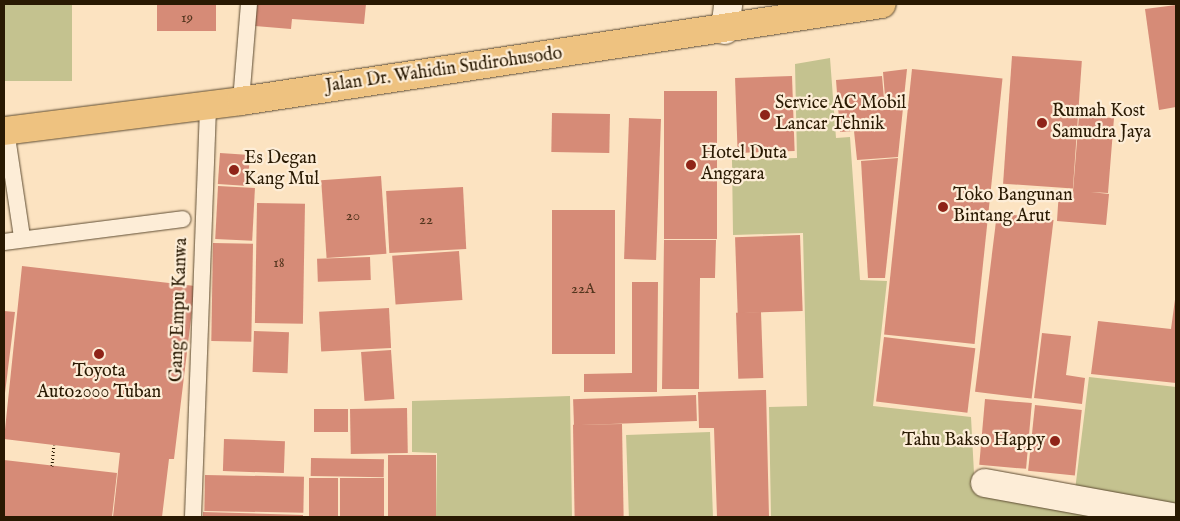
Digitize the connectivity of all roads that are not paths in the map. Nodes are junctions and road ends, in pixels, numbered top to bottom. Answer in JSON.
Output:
{"nodes":[{"id":1,"x":249,"y":4,"type":"edge"},
{"id":2,"x":882,"y":4,"type":"edge"},
{"id":3,"x":726,"y":17,"type":"edge"},
{"id":4,"x":241,"y":100,"type":"junction"},
{"id":5,"x":208,"y":105,"type":"junction"},
{"id":6,"x":5,"y":130,"type":"edge"},
{"id":7,"x":183,"y":219,"type":"dead end"},
{"id":8,"x":22,"y":237,"type":"junction"},
{"id":9,"x":4,"y":242,"type":"edge"},
{"id":10,"x":985,"y":483,"type":"dead end"},
{"id":11,"x":193,"y":517,"type":"edge"},
{"id":12,"x":1172,"y":517,"type":"edge"}],
"edges":[{"from":1,"to":4,"type":"lane"},
{"from":2,"to":3,"type":"highway","name":"Jalan Dr. Wahidin Sudirohusodo"},
{"from":3,"to":4,"type":"highway","name":"Jalan Dr. Wahidin Sudirohusodo"},
{"from":4,"to":5,"type":"highway","name":"Jalan Dr. Wahidin Sudirohusodo"},
{"from":5,"to":6,"type":"highway","name":"Jalan Dr. Wahidin Sudirohusodo"},
{"from":5,"to":11,"type":"lane","name":"Gang Empu Kanwa"},
{"from":6,"to":8,"type":"lane"},
{"from":7,"to":8,"type":"lane"},
{"from":8,"to":9,"type":"lane"},
{"from":10,"to":12,"type":"street"}]}
